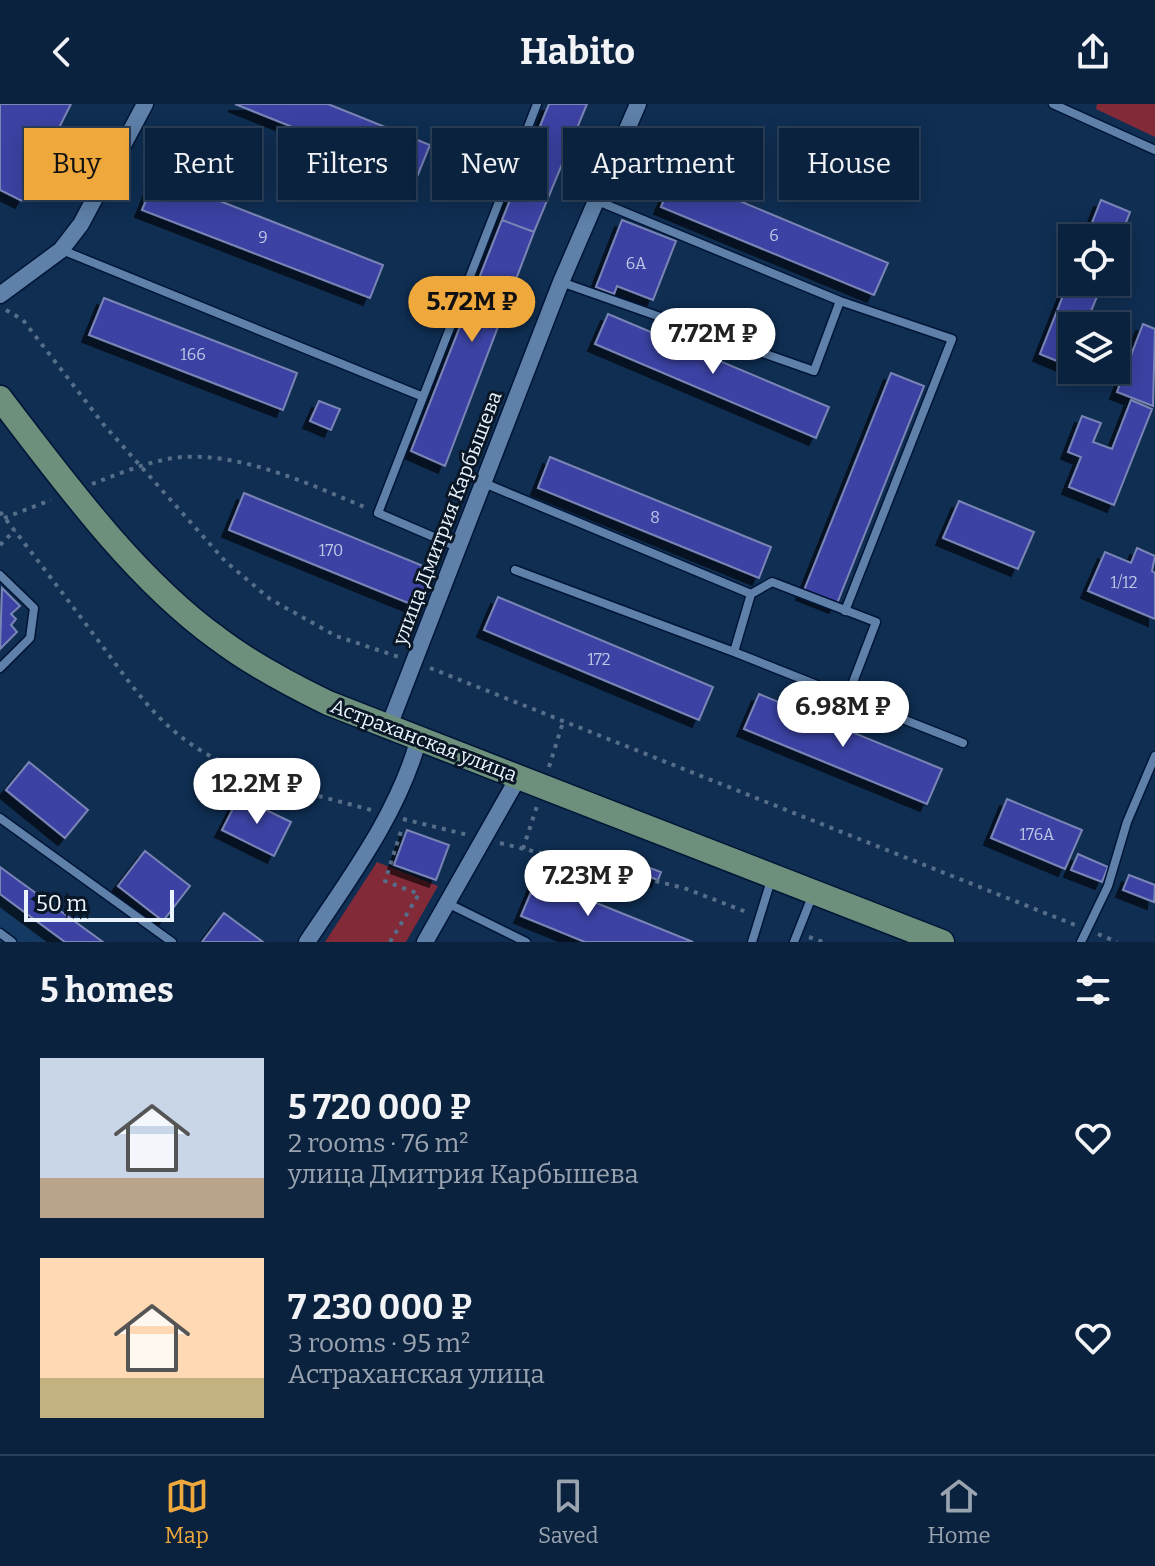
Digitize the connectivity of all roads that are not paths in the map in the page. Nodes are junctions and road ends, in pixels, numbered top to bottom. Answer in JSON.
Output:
{"nodes":[{"id":1,"x":145,"y":104,"type":"edge"},
{"id":2,"x":537,"y":104,"type":"edge"},
{"id":3,"x":638,"y":104,"type":"edge"},
{"id":4,"x":1053,"y":104,"type":"edge"},
{"id":5,"x":627,"y":128,"type":"edge"},
{"id":6,"x":1155,"y":150,"type":"edge"},
{"id":7,"x":595,"y":200,"type":"joint"},
{"id":8,"x":61,"y":250,"type":"junction"},
{"id":9,"x":561,"y":282,"type":"junction"},
{"id":10,"x":0,"y":295,"type":"edge"},
{"id":11,"x":840,"y":301,"type":"junction"},
{"id":12,"x":421,"y":396,"type":"junction"},
{"id":13,"x":0,"y":398,"type":"edge"},
{"id":14,"x":483,"y":483,"type":"junction"},
{"id":15,"x":457,"y":547,"type":"junction"},
{"id":16,"x":515,"y":570,"type":"dead end"},
{"id":17,"x":0,"y":575,"type":"edge"},
{"id":18,"x":751,"y":594,"type":"junction"},
{"id":19,"x":845,"y":611,"type":"junction"},
{"id":20,"x":734,"y":652,"type":"junction"},
{"id":21,"x":0,"y":668,"type":"edge"},
{"id":22,"x":847,"y":698,"type":"junction"},
{"id":23,"x":389,"y":726,"type":"junction"},
{"id":24,"x":419,"y":738,"type":"junction"},
{"id":25,"x":963,"y":743,"type":"dead end"},
{"id":26,"x":1155,"y":756,"type":"edge"},
{"id":27,"x":518,"y":778,"type":"junction"},
{"id":28,"x":0,"y":818,"type":"edge"},
{"id":29,"x":772,"y":876,"type":"junction"},
{"id":30,"x":814,"y":893,"type":"junction"},
{"id":31,"x":447,"y":903,"type":"junction"},
{"id":32,"x":0,"y":933,"type":"edge"},
{"id":33,"x":796,"y":937,"type":"edge"},
{"id":34,"x":12,"y":942,"type":"edge"},
{"id":35,"x":172,"y":942,"type":"edge"},
{"id":36,"x":307,"y":942,"type":"edge"},
{"id":37,"x":425,"y":942,"type":"edge"},
{"id":38,"x":526,"y":942,"type":"edge"},
{"id":39,"x":752,"y":942,"type":"edge"},
{"id":40,"x":942,"y":942,"type":"edge"},
{"id":41,"x":1081,"y":942,"type":"edge"}],
"edges":[{"from":1,"to":8,"type":"street"},
{"from":2,"to":12,"type":"lane"},
{"from":3,"to":5,"type":"street","name":"улица Дмитрия Карбышева"},
{"from":4,"to":6,"type":"lane"},
{"from":7,"to":9,"type":"street","name":"улица Дмитрия Карбышева"},
{"from":7,"to":11,"type":"lane"},
{"from":8,"to":10,"type":"street"},
{"from":8,"to":12,"type":"lane"},
{"from":9,"to":11,"type":"lane"},
{"from":9,"to":14,"type":"street","name":"улица Дмитрия Карбышева"},
{"from":11,"to":19,"type":"lane"},
{"from":12,"to":15,"type":"lane"},
{"from":13,"to":23,"type":"main road","name":"Астраханская улица"},
{"from":14,"to":15,"type":"street","name":"улица Дмитрия Карбышева"},
{"from":14,"to":18,"type":"lane"},
{"from":15,"to":23,"type":"street","name":"улица Дмитрия Карбышева"},
{"from":16,"to":20,"type":"lane"},
{"from":17,"to":21,"type":"lane"},
{"from":18,"to":19,"type":"lane"},
{"from":18,"to":20,"type":"lane"},
{"from":19,"to":22,"type":"lane"},
{"from":20,"to":22,"type":"lane"},
{"from":22,"to":25,"type":"lane"},
{"from":23,"to":24,"type":"main road","name":"Астраханская улица"},
{"from":24,"to":27,"type":"main road","name":"Астраханская улица"},
{"from":24,"to":36,"type":"street"},
{"from":26,"to":41,"type":"lane"},
{"from":27,"to":29,"type":"main road","name":"Астраханская улица"},
{"from":27,"to":31,"type":"street"},
{"from":28,"to":35,"type":"lane"},
{"from":29,"to":30,"type":"main road","name":"Астраханская улица"},
{"from":29,"to":39,"type":"lane"},
{"from":30,"to":33,"type":"lane"},
{"from":30,"to":40,"type":"main road","name":"Астраханская улица"},
{"from":31,"to":37,"type":"street"},
{"from":31,"to":38,"type":"lane"},
{"from":32,"to":34,"type":"lane"}]}
